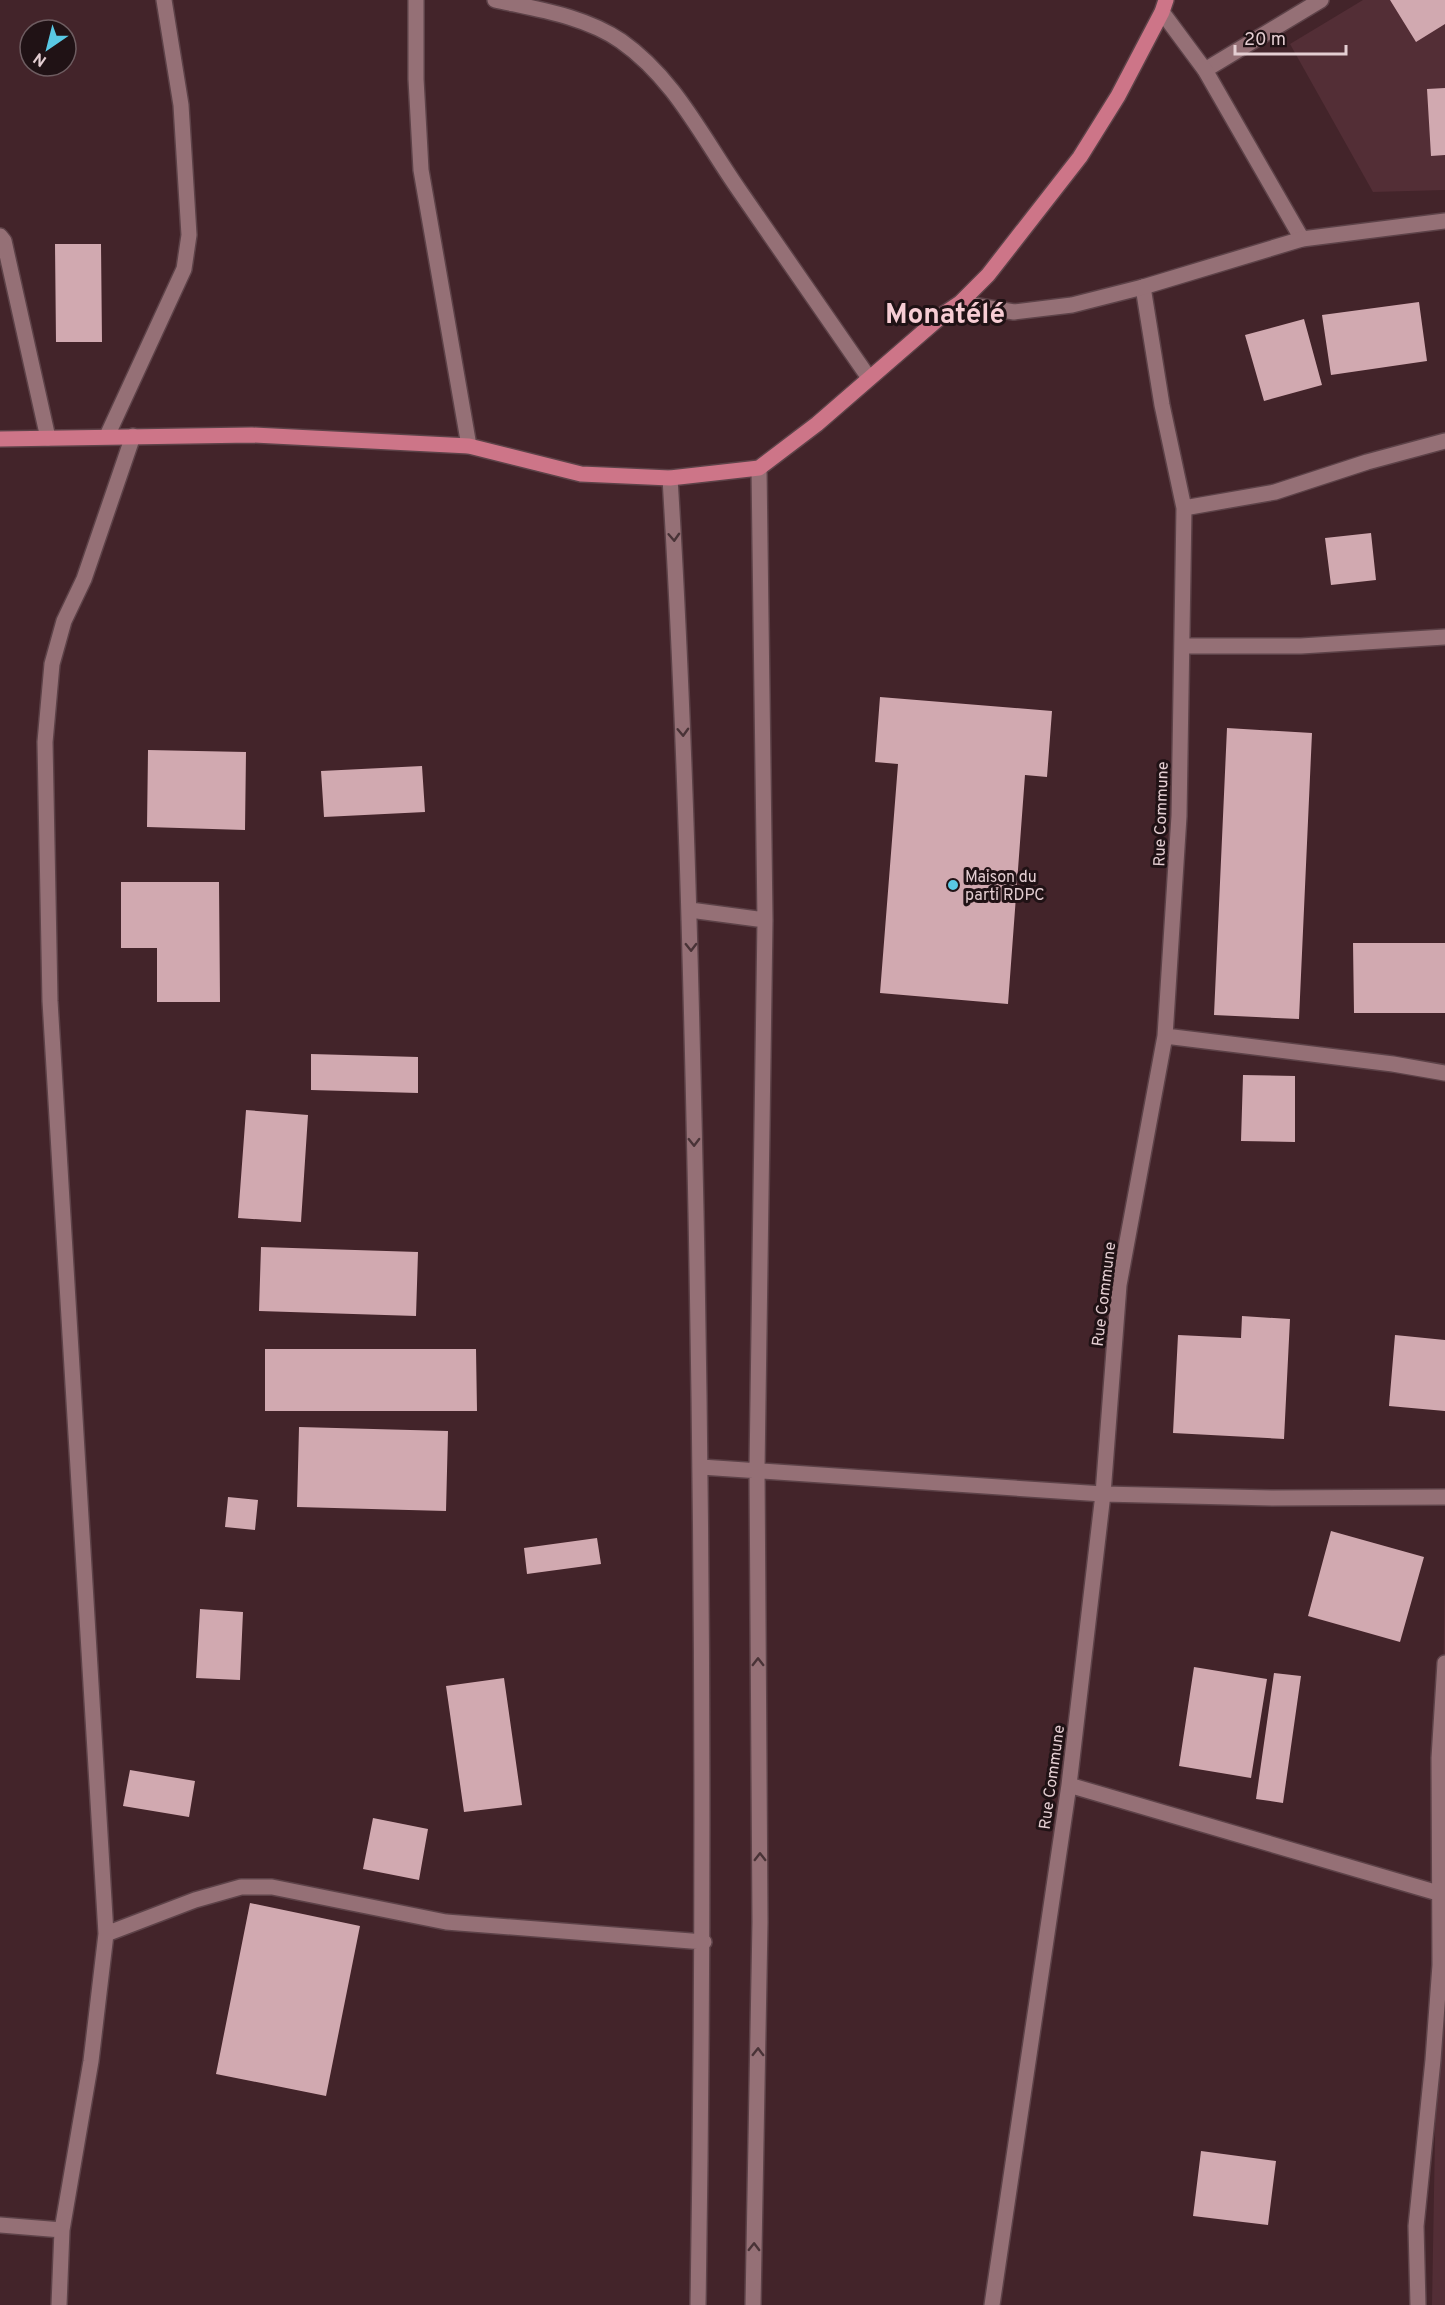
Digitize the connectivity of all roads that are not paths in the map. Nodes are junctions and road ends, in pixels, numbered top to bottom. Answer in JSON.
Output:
{"nodes":[{"id":1,"x":164,"y":0,"type":"edge"},
{"id":2,"x":416,"y":0,"type":"edge"},
{"id":3,"x":495,"y":0,"type":"edge"},
{"id":4,"x":1321,"y":0,"type":"edge"},
{"id":5,"x":1164,"y":6,"type":"edge"},
{"id":6,"x":1205,"y":70,"type":"junction"},
{"id":7,"x":1445,"y":221,"type":"edge"},
{"id":8,"x":0,"y":236,"type":"edge"},
{"id":9,"x":1302,"y":239,"type":"junction"},
{"id":10,"x":1143,"y":287,"type":"junction"},
{"id":11,"x":960,"y":303,"type":"junction"},
{"id":12,"x":869,"y":378,"type":"junction"},
{"id":13,"x":107,"y":436,"type":"junction"},
{"id":14,"x":133,"y":436,"type":"junction"},
{"id":15,"x":0,"y":438,"type":"edge"},
{"id":16,"x":48,"y":438,"type":"junction"},
{"id":17,"x":1445,"y":441,"type":"edge"},
{"id":18,"x":469,"y":446,"type":"junction"},
{"id":19,"x":759,"y":468,"type":"junction"},
{"id":20,"x":670,"y":478,"type":"junction"},
{"id":21,"x":1184,"y":508,"type":"junction"},
{"id":22,"x":1445,"y":637,"type":"edge"},
{"id":23,"x":1183,"y":646,"type":"junction"},
{"id":24,"x":690,"y":910,"type":"junction"},
{"id":25,"x":765,"y":920,"type":"junction"},
{"id":26,"x":1165,"y":1036,"type":"junction"},
{"id":27,"x":1445,"y":1073,"type":"edge"},
{"id":28,"x":701,"y":1467,"type":"junction"},
{"id":29,"x":757,"y":1469,"type":"junction"},
{"id":30,"x":1103,"y":1494,"type":"junction"},
{"id":31,"x":1445,"y":1497,"type":"edge"},
{"id":32,"x":1445,"y":1663,"type":"edge"},
{"id":33,"x":1069,"y":1785,"type":"junction"},
{"id":34,"x":1438,"y":1893,"type":"junction"},
{"id":35,"x":106,"y":1934,"type":"junction"},
{"id":36,"x":704,"y":1942,"type":"junction"},
{"id":37,"x":0,"y":2225,"type":"edge"},
{"id":38,"x":62,"y":2230,"type":"junction"},
{"id":39,"x":59,"y":2305,"type":"edge"},
{"id":40,"x":698,"y":2305,"type":"edge"},
{"id":41,"x":753,"y":2305,"type":"edge"},
{"id":42,"x":992,"y":2305,"type":"edge"},
{"id":43,"x":1418,"y":2305,"type":"edge"}],
"edges":[{"from":1,"to":13,"type":"street"},
{"from":2,"to":18,"type":"street"},
{"from":3,"to":12,"type":"street"},
{"from":4,"to":6,"type":"street"},
{"from":5,"to":6,"type":"street"},
{"from":5,"to":11,"type":"main road"},
{"from":6,"to":9,"type":"street"},
{"from":7,"to":9,"type":"street"},
{"from":8,"to":16,"type":"street"},
{"from":9,"to":10,"type":"street"},
{"from":10,"to":11,"type":"street"},
{"from":10,"to":21,"type":"street","name":"Rue Commune"},
{"from":11,"to":12,"type":"main road"},
{"from":12,"to":19,"type":"main road"},
{"from":13,"to":14,"type":"main road"},
{"from":13,"to":16,"type":"main road"},
{"from":14,"to":18,"type":"main road"},
{"from":14,"to":35,"type":"street"},
{"from":15,"to":16,"type":"main road"},
{"from":17,"to":21,"type":"street"},
{"from":18,"to":20,"type":"main road"},
{"from":19,"to":20,"type":"main road"},
{"from":19,"to":25,"type":"street"},
{"from":20,"to":24,"type":"street","one_way":true},
{"from":21,"to":23,"type":"street","name":"Rue Commune"},
{"from":22,"to":23,"type":"street"},
{"from":23,"to":26,"type":"street","name":"Rue Commune"},
{"from":24,"to":25,"type":"street"},
{"from":24,"to":28,"type":"street","one_way":true},
{"from":25,"to":29,"type":"street"},
{"from":26,"to":27,"type":"street"},
{"from":26,"to":30,"type":"street","name":"Rue Commune"},
{"from":28,"to":29,"type":"street"},
{"from":28,"to":36,"type":"street"},
{"from":29,"to":30,"type":"street"},
{"from":41,"to":29,"type":"street","one_way":true},
{"from":30,"to":31,"type":"street"},
{"from":30,"to":33,"type":"street","name":"Rue Commune"},
{"from":32,"to":34,"type":"street"},
{"from":33,"to":34,"type":"street"},
{"from":33,"to":42,"type":"street","name":"Rue Commune"},
{"from":34,"to":43,"type":"street"},
{"from":35,"to":36,"type":"street"},
{"from":35,"to":38,"type":"street"},
{"from":36,"to":40,"type":"street"},
{"from":37,"to":38,"type":"street"},
{"from":38,"to":39,"type":"street"}]}
